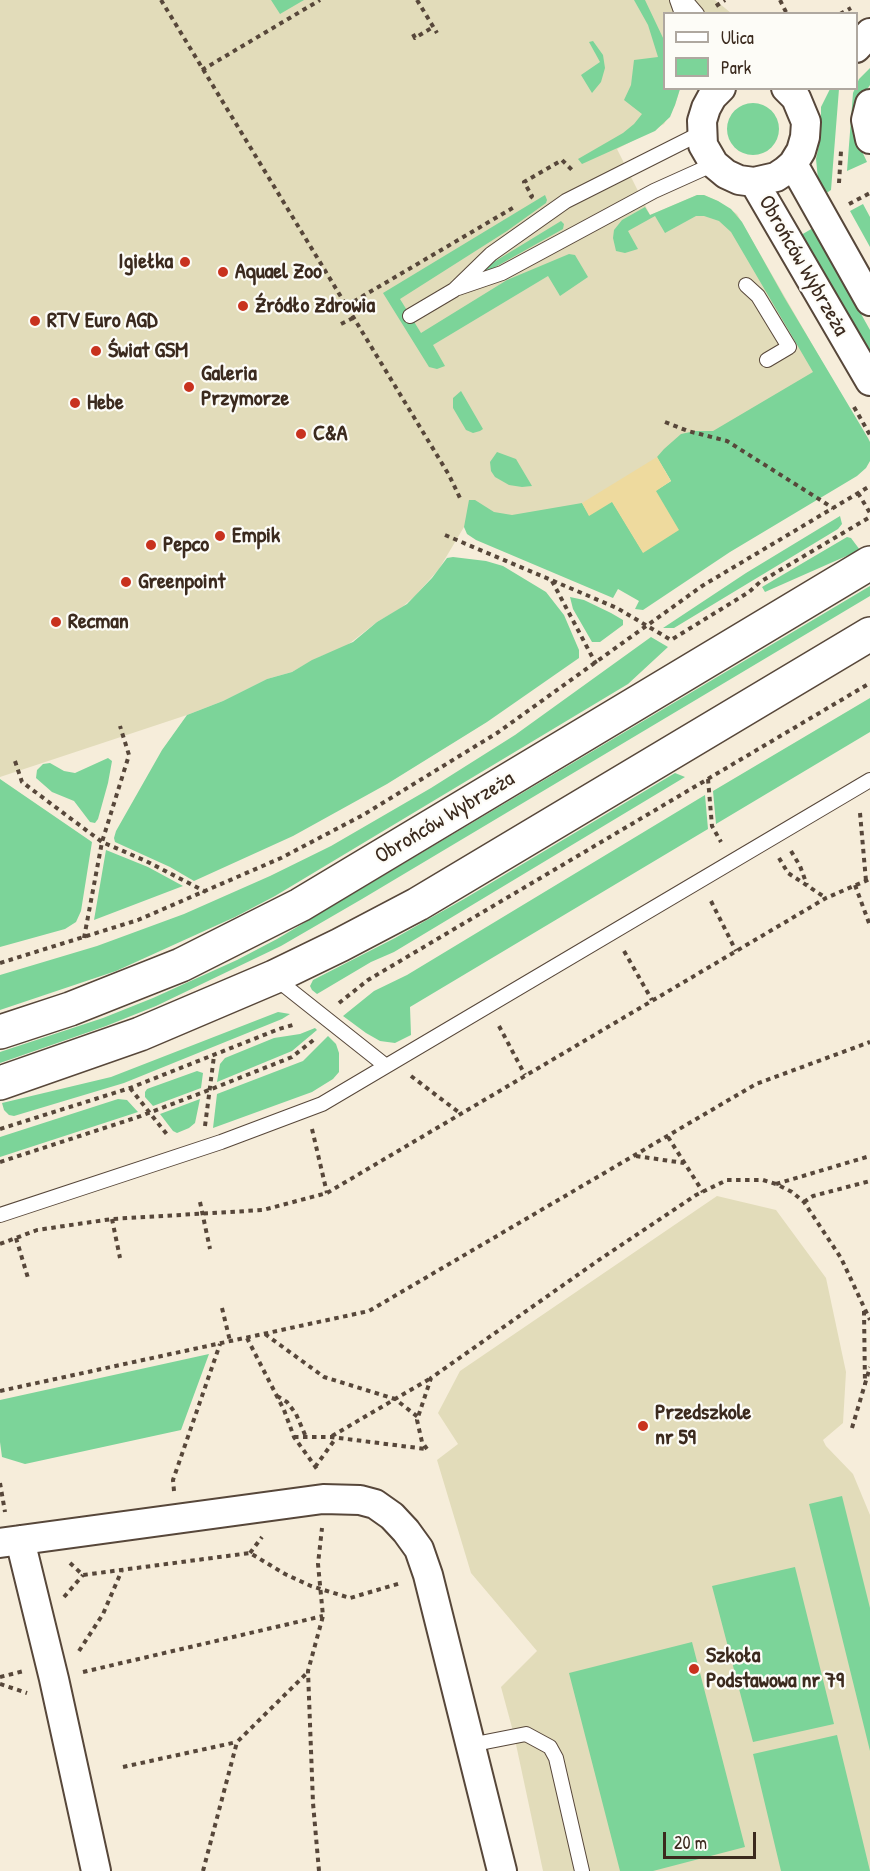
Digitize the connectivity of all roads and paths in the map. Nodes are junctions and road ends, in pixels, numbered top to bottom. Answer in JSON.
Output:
{"nodes":[{"id":1,"x":161,"y":0,"type":"edge"},
{"id":2,"x":320,"y":0,"type":"edge"},
{"id":3,"x":417,"y":0,"type":"edge"},
{"id":4,"x":685,"y":0,"type":"edge"},
{"id":5,"x":725,"y":0,"type":"edge"},
{"id":6,"x":715,"y":7,"type":"dead end"},
{"id":7,"x":694,"y":12,"type":"edge"},
{"id":8,"x":433,"y":27,"type":"junction"},
{"id":9,"x":437,"y":33,"type":"dead end"},
{"id":10,"x":870,"y":33,"type":"edge"},
{"id":11,"x":413,"y":34,"type":"dead end"},
{"id":12,"x":858,"y":46,"type":"edge"},
{"id":13,"x":202,"y":70,"type":"junction"},
{"id":14,"x":714,"y":91,"type":"edge"},
{"id":15,"x":802,"y":95,"type":"edge"},
{"id":16,"x":870,"y":104,"type":"edge"},
{"id":17,"x":701,"y":133,"type":"junction"},
{"id":18,"x":870,"y":139,"type":"edge"},
{"id":19,"x":842,"y":144,"type":"dead end"},
{"id":20,"x":562,"y":159,"type":"dead end"},
{"id":21,"x":714,"y":164,"type":"junction"},
{"id":22,"x":793,"y":164,"type":"junction"},
{"id":23,"x":754,"y":182,"type":"junction"},
{"id":24,"x":838,"y":189,"type":"dead end"},
{"id":25,"x":870,"y":193,"type":"edge"},
{"id":26,"x":860,"y":198,"type":"dead end"},
{"id":27,"x":746,"y":285,"type":"dead end"},
{"id":28,"x":454,"y":290,"type":"junction"},
{"id":29,"x":870,"y":301,"type":"edge"},
{"id":30,"x":346,"y":306,"type":"junction"},
{"id":31,"x":410,"y":316,"type":"dead end"},
{"id":32,"x":353,"y":318,"type":"junction"},
{"id":33,"x":341,"y":324,"type":"dead end"},
{"id":34,"x":767,"y":360,"type":"dead end"},
{"id":35,"x":870,"y":381,"type":"edge"},
{"id":36,"x":665,"y":422,"type":"dead end"},
{"id":37,"x":870,"y":486,"type":"edge"},
{"id":38,"x":858,"y":493,"type":"junction"},
{"id":39,"x":460,"y":498,"type":"dead end"},
{"id":40,"x":833,"y":508,"type":"junction"},
{"id":41,"x":870,"y":513,"type":"edge"},
{"id":42,"x":870,"y":518,"type":"edge"},
{"id":43,"x":445,"y":535,"type":"dead end"},
{"id":44,"x":870,"y":563,"type":"edge"},
{"id":45,"x":551,"y":581,"type":"junction"},
{"id":46,"x":647,"y":626,"type":"junction"},
{"id":47,"x":870,"y":634,"type":"edge"},
{"id":48,"x":596,"y":664,"type":"junction"},
{"id":49,"x":870,"y":683,"type":"edge"},
{"id":50,"x":120,"y":726,"type":"dead end"},
{"id":51,"x":15,"y":761,"type":"dead end"},
{"id":52,"x":708,"y":779,"type":"junction"},
{"id":53,"x":870,"y":780,"type":"edge"},
{"id":54,"x":858,"y":787,"type":"junction"},
{"id":55,"x":781,"y":832,"type":"junction"},
{"id":56,"x":768,"y":840,"type":"junction"},
{"id":57,"x":102,"y":842,"type":"junction"},
{"id":58,"x":732,"y":861,"type":"junction"},
{"id":59,"x":701,"y":880,"type":"junction"},
{"id":60,"x":868,"y":880,"type":"edge"},
{"id":61,"x":855,"y":885,"type":"junction"},
{"id":62,"x":807,"y":886,"type":"junction"},
{"id":63,"x":206,"y":892,"type":"junction"},
{"id":64,"x":826,"y":898,"type":"junction"},
{"id":65,"x":869,"y":923,"type":"edge"},
{"id":66,"x":613,"y":932,"type":"junction"},
{"id":67,"x":84,"y":938,"type":"junction"},
{"id":68,"x":736,"y":951,"type":"junction"},
{"id":69,"x":0,"y":963,"type":"edge"},
{"id":70,"x":274,"y":976,"type":"junction"},
{"id":71,"x":652,"y":1000,"type":"junction"},
{"id":72,"x":488,"y":1006,"type":"junction"},
{"id":73,"x":326,"y":1016,"type":"junction"},
{"id":74,"x":0,"y":1032,"type":"edge"},
{"id":75,"x":870,"y":1042,"type":"edge"},
{"id":76,"x":214,"y":1056,"type":"junction"},
{"id":77,"x":390,"y":1064,"type":"junction"},
{"id":78,"x":525,"y":1076,"type":"junction"},
{"id":79,"x":0,"y":1083,"type":"edge"},
{"id":80,"x":130,"y":1088,"type":"junction"},
{"id":81,"x":209,"y":1090,"type":"junction"},
{"id":82,"x":308,"y":1111,"type":"junction"},
{"id":83,"x":149,"y":1112,"type":"junction"},
{"id":84,"x":461,"y":1114,"type":"junction"},
{"id":85,"x":0,"y":1129,"type":"edge"},
{"id":86,"x":204,"y":1131,"type":"dead end"},
{"id":87,"x":668,"y":1137,"type":"junction"},
{"id":88,"x":172,"y":1141,"type":"dead end"},
{"id":89,"x":636,"y":1156,"type":"junction"},
{"id":90,"x":870,"y":1156,"type":"edge"},
{"id":91,"x":0,"y":1162,"type":"edge"},
{"id":92,"x":685,"y":1163,"type":"junction"},
{"id":93,"x":870,"y":1181,"type":"edge"},
{"id":94,"x":776,"y":1184,"type":"junction"},
{"id":95,"x":703,"y":1192,"type":"junction"},
{"id":96,"x":327,"y":1193,"type":"junction"},
{"id":97,"x":200,"y":1202,"type":"dead end"},
{"id":98,"x":804,"y":1202,"type":"junction"},
{"id":99,"x":0,"y":1215,"type":"edge"},
{"id":100,"x":203,"y":1215,"type":"junction"},
{"id":101,"x":112,"y":1220,"type":"junction"},
{"id":102,"x":16,"y":1238,"type":"junction"},
{"id":103,"x":0,"y":1244,"type":"edge"},
{"id":104,"x":210,"y":1249,"type":"dead end"},
{"id":105,"x":120,"y":1258,"type":"dead end"},
{"id":106,"x":28,"y":1278,"type":"dead end"},
{"id":107,"x":864,"y":1307,"type":"junction"},
{"id":108,"x":222,"y":1308,"type":"dead end"},
{"id":109,"x":870,"y":1320,"type":"edge"},
{"id":110,"x":264,"y":1334,"type":"junction"},
{"id":111,"x":247,"y":1338,"type":"junction"},
{"id":112,"x":230,"y":1341,"type":"junction"},
{"id":113,"x":220,"y":1343,"type":"junction"},
{"id":114,"x":870,"y":1367,"type":"edge"},
{"id":115,"x":431,"y":1378,"type":"junction"},
{"id":116,"x":865,"y":1385,"type":"junction"},
{"id":117,"x":0,"y":1391,"type":"edge"},
{"id":118,"x":276,"y":1395,"type":"junction"},
{"id":119,"x":395,"y":1399,"type":"junction"},
{"id":120,"x":418,"y":1417,"type":"junction"},
{"id":121,"x":852,"y":1428,"type":"dead end"},
{"id":122,"x":294,"y":1437,"type":"junction"},
{"id":123,"x":306,"y":1437,"type":"junction"},
{"id":124,"x":334,"y":1437,"type":"junction"},
{"id":125,"x":315,"y":1467,"type":"junction"},
{"id":126,"x":320,"y":1473,"type":"dead end"},
{"id":127,"x":323,"y":1517,"type":"dead end"},
{"id":128,"x":177,"y":1518,"type":"junction"},
{"id":129,"x":20,"y":1540,"type":"edge"},
{"id":130,"x":122,"y":1570,"type":"junction"},
{"id":131,"x":403,"y":1582,"type":"dead end"},
{"id":132,"x":319,"y":1590,"type":"junction"},
{"id":133,"x":323,"y":1616,"type":"junction"},
{"id":134,"x":308,"y":1671,"type":"junction"},
{"id":135,"x":50,"y":1675,"type":"junction"},
{"id":136,"x":0,"y":1677,"type":"edge"},
{"id":137,"x":0,"y":1684,"type":"edge"},
{"id":138,"x":29,"y":1694,"type":"dead end"},
{"id":139,"x":237,"y":1742,"type":"junction"},
{"id":140,"x":470,"y":1745,"type":"junction"},
{"id":141,"x":123,"y":1767,"type":"dead end"},
{"id":142,"x":96,"y":1871,"type":"edge"},
{"id":143,"x":202,"y":1871,"type":"edge"},
{"id":144,"x":319,"y":1871,"type":"edge"},
{"id":145,"x":502,"y":1871,"type":"edge"},
{"id":146,"x":582,"y":1871,"type":"edge"}],
"edges":[{"from":1,"to":13,"type":"path"},
{"from":2,"to":13,"type":"path"},
{"from":3,"to":8,"type":"path"},
{"from":4,"to":7,"type":"lane"},
{"from":5,"to":6,"type":"path"},
{"from":8,"to":9,"type":"path"},
{"from":8,"to":11,"type":"path"},
{"from":10,"to":12,"type":"street"},
{"from":13,"to":30,"type":"path"},
{"from":14,"to":17,"type":"street"},
{"from":15,"to":22,"type":"street","name":"Obrońców Wybrzeża"},
{"from":16,"to":18,"type":"street"},
{"from":17,"to":21,"type":"street"},
{"from":17,"to":28,"type":"lane"},
{"from":19,"to":24,"type":"path"},
{"from":20,"to":30,"type":"path"},
{"from":21,"to":23,"type":"street","name":"Obrońców Wybrzeża"},
{"from":21,"to":28,"type":"lane"},
{"from":22,"to":23,"type":"street","name":"Obrońców Wybrzeża"},
{"from":22,"to":29,"type":"street","name":"Obrońców Wybrzeża"},
{"from":23,"to":35,"type":"street","name":"Obrońców Wybrzeża"},
{"from":25,"to":26,"type":"path"},
{"from":27,"to":34,"type":"lane"},
{"from":28,"to":31,"type":"lane"},
{"from":30,"to":32,"type":"path"},
{"from":32,"to":33,"type":"path"},
{"from":32,"to":39,"type":"path"},
{"from":36,"to":40,"type":"path"},
{"from":37,"to":38,"type":"path"},
{"from":38,"to":40,"type":"path"},
{"from":38,"to":41,"type":"path"},
{"from":40,"to":46,"type":"path"},
{"from":42,"to":46,"type":"path"},
{"from":43,"to":45,"type":"path"},
{"from":44,"to":74,"type":"main road","name":"Obrońców Wybrzeża"},
{"from":45,"to":46,"type":"path"},
{"from":45,"to":48,"type":"path"},
{"from":46,"to":48,"type":"path"},
{"from":47,"to":70,"type":"main road"},
{"from":48,"to":63,"type":"path"},
{"from":49,"to":52,"type":"path"},
{"from":50,"to":57,"type":"path"},
{"from":51,"to":57,"type":"path"},
{"from":52,"to":58,"type":"path"},
{"from":52,"to":73,"type":"path"},
{"from":53,"to":54,"type":"lane"},
{"from":54,"to":55,"type":"lane"},
{"from":54,"to":60,"type":"path"},
{"from":55,"to":56,"type":"lane"},
{"from":55,"to":62,"type":"path"},
{"from":56,"to":58,"type":"lane"},
{"from":56,"to":62,"type":"path"},
{"from":57,"to":63,"type":"path"},
{"from":57,"to":67,"type":"path"},
{"from":58,"to":59,"type":"lane"},
{"from":59,"to":66,"type":"lane"},
{"from":59,"to":68,"type":"path"},
{"from":60,"to":61,"type":"path"},
{"from":61,"to":64,"type":"path"},
{"from":61,"to":65,"type":"path"},
{"from":62,"to":64,"type":"path"},
{"from":63,"to":67,"type":"path"},
{"from":64,"to":68,"type":"path"},
{"from":66,"to":71,"type":"path"},
{"from":66,"to":72,"type":"lane"},
{"from":67,"to":69,"type":"path"},
{"from":68,"to":71,"type":"path"},
{"from":70,"to":73,"type":"lane"},
{"from":70,"to":79,"type":"main road"},
{"from":71,"to":78,"type":"path"},
{"from":72,"to":77,"type":"lane"},
{"from":72,"to":78,"type":"path"},
{"from":73,"to":76,"type":"path"},
{"from":73,"to":77,"type":"lane"},
{"from":73,"to":81,"type":"path"},
{"from":75,"to":87,"type":"path"},
{"from":76,"to":80,"type":"path"},
{"from":76,"to":81,"type":"path"},
{"from":77,"to":82,"type":"lane"},
{"from":77,"to":84,"type":"path"},
{"from":78,"to":84,"type":"path"},
{"from":80,"to":83,"type":"path"},
{"from":80,"to":85,"type":"path"},
{"from":81,"to":83,"type":"path"},
{"from":81,"to":86,"type":"path"},
{"from":82,"to":96,"type":"path"},
{"from":82,"to":99,"type":"lane"},
{"from":83,"to":88,"type":"path"},
{"from":83,"to":91,"type":"path"},
{"from":84,"to":96,"type":"path"},
{"from":87,"to":89,"type":"path"},
{"from":87,"to":92,"type":"path"},
{"from":89,"to":92,"type":"path"},
{"from":89,"to":110,"type":"path"},
{"from":90,"to":94,"type":"path"},
{"from":92,"to":95,"type":"path"},
{"from":93,"to":98,"type":"path"},
{"from":94,"to":95,"type":"path"},
{"from":94,"to":98,"type":"path"},
{"from":95,"to":115,"type":"path"},
{"from":96,"to":100,"type":"path"},
{"from":97,"to":100,"type":"path"},
{"from":98,"to":107,"type":"path"},
{"from":100,"to":101,"type":"path"},
{"from":100,"to":104,"type":"path"},
{"from":101,"to":102,"type":"path"},
{"from":101,"to":105,"type":"path"},
{"from":102,"to":103,"type":"path"},
{"from":102,"to":106,"type":"path"},
{"from":107,"to":109,"type":"path"},
{"from":107,"to":116,"type":"path"},
{"from":108,"to":112,"type":"path"},
{"from":110,"to":111,"type":"path"},
{"from":110,"to":119,"type":"path"},
{"from":111,"to":112,"type":"path"},
{"from":111,"to":118,"type":"path"},
{"from":112,"to":113,"type":"path"},
{"from":113,"to":117,"type":"path"},
{"from":113,"to":128,"type":"path"},
{"from":114,"to":116,"type":"path"},
{"from":115,"to":119,"type":"path"},
{"from":115,"to":120,"type":"path"},
{"from":116,"to":121,"type":"path"},
{"from":118,"to":122,"type":"path"},
{"from":118,"to":123,"type":"path"},
{"from":119,"to":120,"type":"path"},
{"from":119,"to":124,"type":"path"},
{"from":120,"to":124,"type":"path"},
{"from":122,"to":123,"type":"path"},
{"from":122,"to":125,"type":"path"},
{"from":123,"to":124,"type":"path"},
{"from":124,"to":125,"type":"path"},
{"from":125,"to":126,"type":"path"},
{"from":127,"to":132,"type":"path"},
{"from":128,"to":129,"type":"street"},
{"from":128,"to":140,"type":"street"},
{"from":129,"to":130,"type":"path"},
{"from":129,"to":135,"type":"street"},
{"from":130,"to":132,"type":"path"},
{"from":130,"to":135,"type":"path"},
{"from":131,"to":132,"type":"path"},
{"from":132,"to":133,"type":"path"},
{"from":133,"to":134,"type":"path"},
{"from":133,"to":135,"type":"path"},
{"from":134,"to":139,"type":"path"},
{"from":134,"to":144,"type":"path"},
{"from":135,"to":136,"type":"path"},
{"from":135,"to":142,"type":"street"},
{"from":137,"to":138,"type":"path"},
{"from":139,"to":141,"type":"path"},
{"from":139,"to":143,"type":"path"},
{"from":140,"to":145,"type":"street"},
{"from":140,"to":146,"type":"lane"}]}
